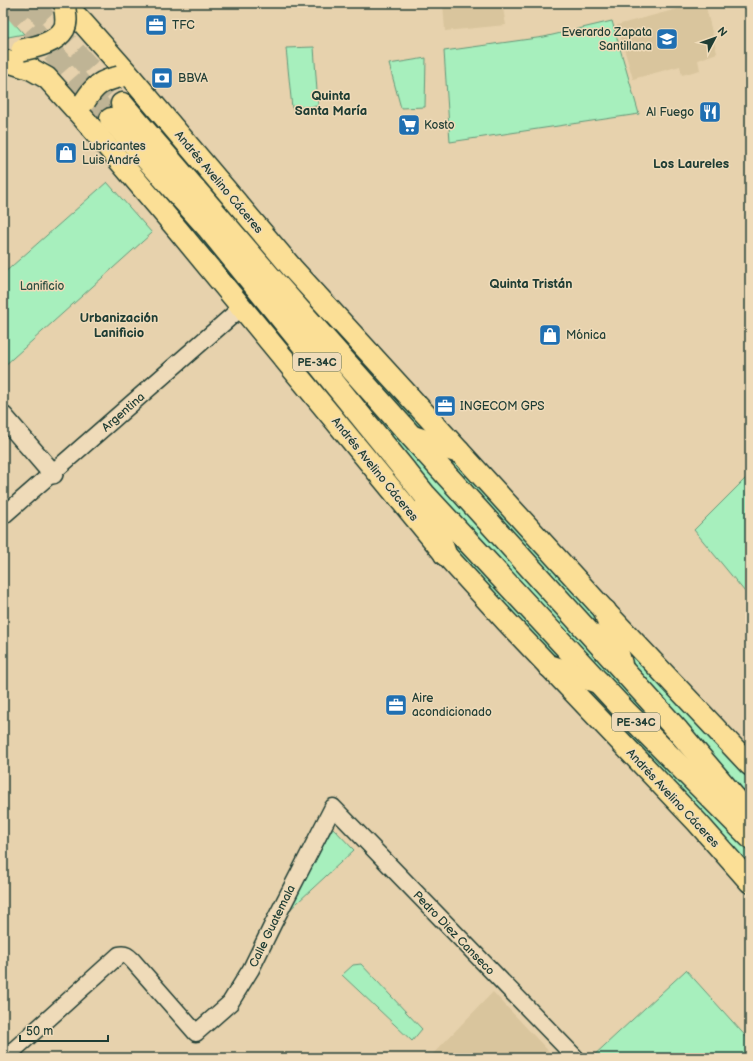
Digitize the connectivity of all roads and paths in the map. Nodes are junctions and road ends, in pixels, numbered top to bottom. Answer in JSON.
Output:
{"nodes":[{"id":1,"x":64,"y":5,"type":"edge"},
{"id":2,"x":3,"y":59,"type":"edge"},
{"id":3,"x":126,"y":79,"type":"junction"},
{"id":4,"x":84,"y":110,"type":"junction"},
{"id":5,"x":242,"y":307,"type":"junction"},
{"id":6,"x":3,"y":416,"type":"edge"},
{"id":7,"x":412,"y":437,"type":"junction"},
{"id":8,"x":459,"y":452,"type":"junction"},
{"id":9,"x":52,"y":474,"type":"junction"},
{"id":10,"x":424,"y":494,"type":"junction"},
{"id":11,"x":3,"y":516,"type":"edge"},
{"id":12,"x":445,"y":554,"type":"junction"},
{"id":13,"x":605,"y":611,"type":"junction"},
{"id":14,"x":549,"y":666,"type":"junction"},
{"id":15,"x":624,"y":671,"type":"junction"},
{"id":16,"x":599,"y":682,"type":"junction"},
{"id":17,"x":750,"y":765,"type":"edge"},
{"id":18,"x":333,"y":807,"type":"joint"},
{"id":19,"x":750,"y":816,"type":"edge"},
{"id":20,"x":750,"y":837,"type":"edge"},
{"id":21,"x":750,"y":882,"type":"edge"},
{"id":22,"x":5,"y":1058,"type":"edge"},
{"id":23,"x":576,"y":1058,"type":"edge"}],
"edges":[{"from":1,"to":2,"type":"main road","bridge":true},
{"from":1,"to":3,"type":"main road","name":"Andrés Avelino Cáceres"},
{"from":2,"to":4,"type":"main road","name":"Andrés Avelino Cáceres"},
{"from":3,"to":4,"type":"main road","bridge":true},
{"from":3,"to":8,"type":"main road","name":"Andrés Avelino Cáceres"},
{"from":4,"to":5,"type":"main road","name":"Andrés Avelino Cáceres"},
{"from":5,"to":9,"type":"street","name":"Argentina"},
{"from":5,"to":12,"type":"main road","name":"Andrés Avelino Cáceres"},
{"from":6,"to":9,"type":"main road"},
{"from":7,"to":8,"type":"highway"},
{"from":7,"to":10,"type":"highway","name":"Andrés Avelino Cáceres","number":"PE-34C"},
{"from":7,"to":15,"type":"highway","name":"Andrés Avelino Cáceres","number":"PE-34C"},
{"from":8,"to":13,"type":"main road","name":"Andrés Avelino Cáceres"},
{"from":9,"to":11,"type":"street","name":"Argentina"},
{"from":10,"to":12,"type":"highway"},
{"from":10,"to":16,"type":"highway","name":"Andrés Avelino Cáceres","number":"PE-34C"},
{"from":12,"to":14,"type":"main road","name":"Andrés Avelino Cáceres"},
{"from":13,"to":15,"type":"highway"},
{"from":13,"to":17,"type":"main road","name":"Andrés Avelino Cáceres"},
{"from":14,"to":16,"type":"highway"},
{"from":14,"to":21,"type":"main road","name":"Andrés Avelino Cáceres"},
{"from":15,"to":19,"type":"highway","name":"Andrés Avelino Cáceres","number":"PE-34C"},
{"from":16,"to":20,"type":"highway","name":"Andrés Avelino Cáceres","number":"PE-34C"},
{"from":18,"to":22,"type":"street","name":"Calle Guatemala"},
{"from":18,"to":23,"type":"street","name":"Pedro Diez Canseco"}]}
